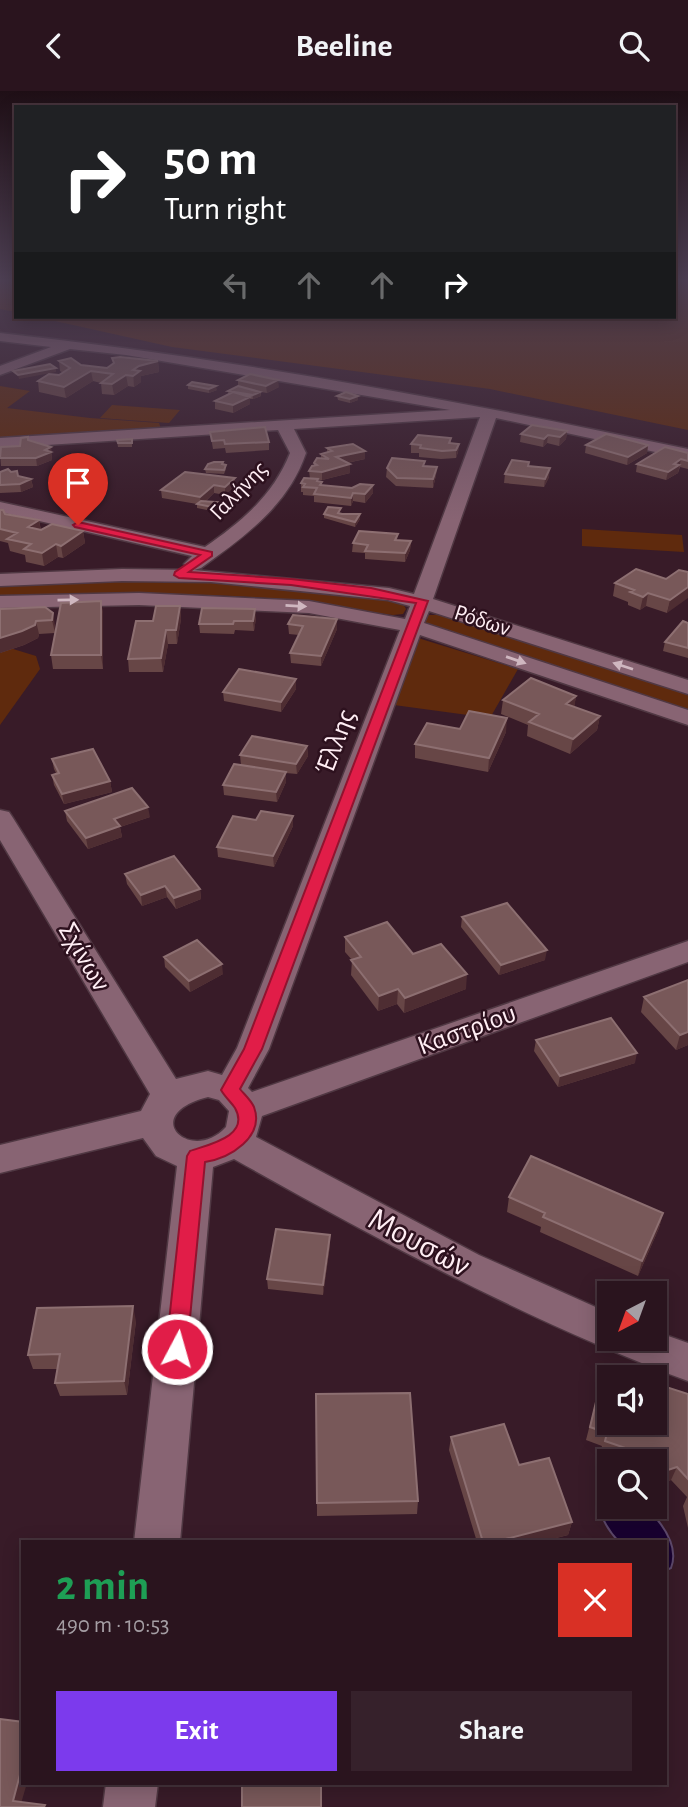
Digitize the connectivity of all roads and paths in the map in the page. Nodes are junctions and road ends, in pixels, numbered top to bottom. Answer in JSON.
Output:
{"nodes":[{"id":1,"x":28,"y":360,"type":"edge"},
{"id":2,"x":175,"y":360,"type":"edge"},
{"id":3,"x":0,"y":371,"type":"edge"},
{"id":4,"x":490,"y":412,"type":"junction"},
{"id":5,"x":283,"y":424,"type":"junction"},
{"id":6,"x":0,"y":443,"type":"edge"},
{"id":7,"x":688,"y":454,"type":"edge"},
{"id":8,"x":0,"y":507,"type":"edge"},
{"id":9,"x":208,"y":554,"type":"junction"},
{"id":10,"x":179,"y":575,"type":"junction"},
{"id":11,"x":0,"y":580,"type":"edge"},
{"id":12,"x":422,"y":601,"type":"junction"},
{"id":13,"x":0,"y":602,"type":"edge"},
{"id":14,"x":411,"y":626,"type":"junction"},
{"id":15,"x":688,"y":687,"type":"edge"},
{"id":16,"x":688,"y":718,"type":"edge"},
{"id":17,"x":0,"y":818,"type":"edge"},
{"id":18,"x":688,"y":951,"type":"edge"},
{"id":19,"x":161,"y":1109,"type":"junction"},
{"id":20,"x":237,"y":1114,"type":"junction"},
{"id":21,"x":196,"y":1156,"type":"junction"},
{"id":22,"x":0,"y":1159,"type":"edge"},
{"id":23,"x":597,"y":1327,"type":"edge"},
{"id":24,"x":658,"y":1351,"type":"edge"},
{"id":25,"x":688,"y":1362,"type":"edge"},
{"id":26,"x":157,"y":1540,"type":"edge"},
{"id":27,"x":132,"y":1785,"type":"edge"},
{"id":28,"x":130,"y":1807,"type":"edge"}],
"edges":[{"from":1,"to":3,"type":"street"},
{"from":2,"to":4,"type":"street"},
{"from":4,"to":5,"type":"street"},
{"from":4,"to":7,"type":"street"},
{"from":4,"to":12,"type":"street","name":"Έλλης"},
{"from":5,"to":6,"type":"street"},
{"from":5,"to":9,"type":"street","name":"Γαλήνης"},
{"from":8,"to":9,"type":"street"},
{"from":9,"to":10,"type":"street","name":"Γαλήνης"},
{"from":10,"to":11,"type":"street","name":"Ρόδων"},
{"from":10,"to":12,"type":"street","name":"Ρόδων"},
{"from":12,"to":14,"type":"street","name":"Έλλης"},
{"from":15,"to":12,"type":"street","name":"Ρόδων","one_way":true},
{"from":13,"to":14,"type":"street","name":"Ρόδων","one_way":true},
{"from":14,"to":16,"type":"street","name":"Ρόδων","one_way":true},
{"from":14,"to":20,"type":"street","name":"Έλλης"},
{"from":17,"to":19,"type":"street","name":"Σχίνων"},
{"from":18,"to":20,"type":"street","name":"Καστρίου"},
{"from":19,"to":20,"type":"street"},
{"from":19,"to":21,"type":"street"},
{"from":19,"to":22,"type":"street"},
{"from":20,"to":21,"type":"street"},
{"from":20,"to":23,"type":"street","name":"Μουσών"},
{"from":21,"to":26,"type":"street"},
{"from":24,"to":25,"type":"street"},
{"from":27,"to":28,"type":"street"}]}
